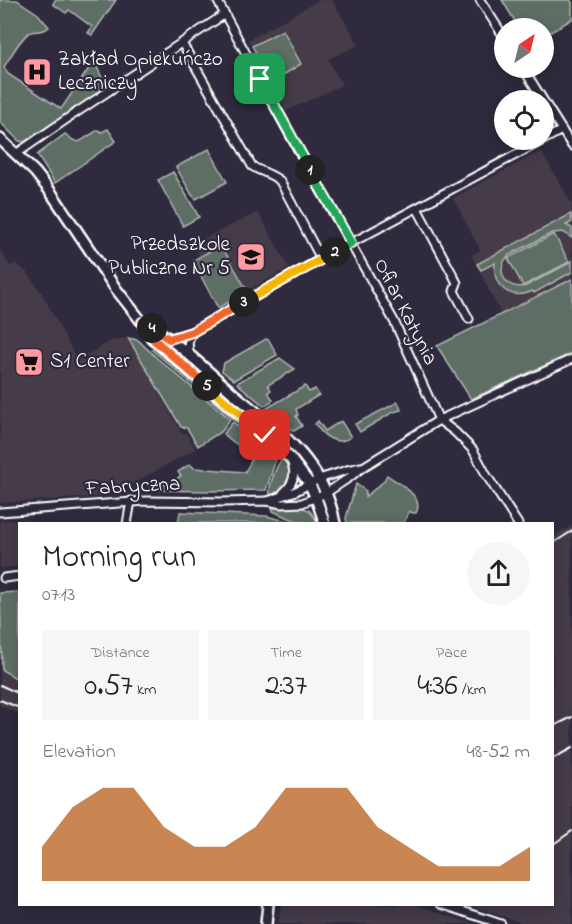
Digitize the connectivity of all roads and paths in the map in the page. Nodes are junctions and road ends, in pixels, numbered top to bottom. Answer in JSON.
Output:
{"nodes":[{"id":1,"x":218,"y":0,"type":"edge"},
{"id":2,"x":480,"y":0,"type":"edge"},
{"id":3,"x":225,"y":14,"type":"junction"},
{"id":4,"x":494,"y":22,"type":"edge"},
{"id":5,"x":182,"y":43,"type":"junction"},
{"id":6,"x":529,"y":78,"type":"edge"},
{"id":7,"x":562,"y":130,"type":"junction"},
{"id":8,"x":0,"y":140,"type":"edge"},
{"id":9,"x":572,"y":146,"type":"edge"},
{"id":10,"x":16,"y":154,"type":"junction"},
{"id":11,"x":417,"y":208,"type":"junction"},
{"id":12,"x":351,"y":243,"type":"junction"},
{"id":13,"x":321,"y":260,"type":"junction"},
{"id":14,"x":469,"y":319,"type":"dead end"},
{"id":15,"x":142,"y":322,"type":"junction"},
{"id":16,"x":192,"y":332,"type":"junction"},
{"id":17,"x":169,"y":339,"type":"junction"},
{"id":18,"x":190,"y":357,"type":"junction"},
{"id":19,"x":572,"y":358,"type":"edge"},
{"id":20,"x":439,"y":420,"type":"junction"},
{"id":21,"x":290,"y":458,"type":"junction"},
{"id":22,"x":363,"y":466,"type":"junction"},
{"id":23,"x":319,"y":479,"type":"junction"},
{"id":24,"x":309,"y":483,"type":"junction"},
{"id":25,"x":326,"y":493,"type":"junction"},
{"id":26,"x":278,"y":497,"type":"junction"},
{"id":27,"x":316,"y":498,"type":"junction"},
{"id":28,"x":131,"y":501,"type":"junction"},
{"id":29,"x":268,"y":501,"type":"junction"},
{"id":30,"x":0,"y":512,"type":"edge"},
{"id":31,"x":127,"y":522,"type":"edge"},
{"id":32,"x":324,"y":522,"type":"edge"},
{"id":33,"x":334,"y":522,"type":"edge"},
{"id":34,"x":517,"y":522,"type":"edge"},
{"id":35,"x":18,"y":576,"type":"edge"},
{"id":36,"x":4,"y":578,"type":"dead end"},
{"id":37,"x":268,"y":906,"type":"edge"},
{"id":38,"x":447,"y":906,"type":"edge"},
{"id":39,"x":266,"y":924,"type":"edge"},
{"id":40,"x":501,"y":924,"type":"edge"}],
"edges":[{"from":1,"to":3,"type":"street","name":"Ofiar Katynia"},
{"from":2,"to":4,"type":"street"},
{"from":3,"to":5,"type":"street"},
{"from":3,"to":12,"type":"street","name":"Ofiar Katynia"},
{"from":5,"to":10,"type":"street"},
{"from":5,"to":13,"type":"street"},
{"from":6,"to":7,"type":"street"},
{"from":7,"to":9,"type":"street"},
{"from":7,"to":11,"type":"street"},
{"from":8,"to":10,"type":"main road"},
{"from":10,"to":15,"type":"main road"},
{"from":11,"to":12,"type":"street"},
{"from":11,"to":14,"type":"street"},
{"from":12,"to":13,"type":"street"},
{"from":12,"to":20,"type":"street","name":"Ofiar Katynia"},
{"from":13,"to":16,"type":"street"},
{"from":15,"to":17,"type":"main road"},
{"from":15,"to":21,"type":"main road"},
{"from":16,"to":17,"type":"street"},
{"from":16,"to":18,"type":"street"},
{"from":17,"to":18,"type":"main road"},
{"from":18,"to":23,"type":"main road"},
{"from":19,"to":20,"type":"street"},
{"from":20,"to":22,"type":"street"},
{"from":20,"to":34,"type":"street"},
{"from":21,"to":24,"type":"main road"},
{"from":21,"to":26,"type":"street"},
{"from":22,"to":23,"type":"street","name":"Fabryczna"},
{"from":22,"to":25,"type":"street","name":"Fabryczna"},
{"from":23,"to":24,"type":"street","name":"Fabryczna"},
{"from":23,"to":25,"type":"main road"},
{"from":24,"to":26,"type":"street","name":"Fabryczna"},
{"from":24,"to":27,"type":"main road"},
{"from":25,"to":27,"type":"street","name":"Fabryczna"},
{"from":25,"to":33,"type":"main road"},
{"from":26,"to":29,"type":"street","name":"Fabryczna"},
{"from":27,"to":29,"type":"street","name":"Fabryczna"},
{"from":27,"to":32,"type":"main road"},
{"from":28,"to":29,"type":"street","name":"Fabryczna"},
{"from":28,"to":30,"type":"street","name":"Fabryczna"},
{"from":28,"to":31,"type":"street"},
{"from":35,"to":36,"type":"street"},
{"from":37,"to":39,"type":"main road"},
{"from":38,"to":40,"type":"street"}]}
